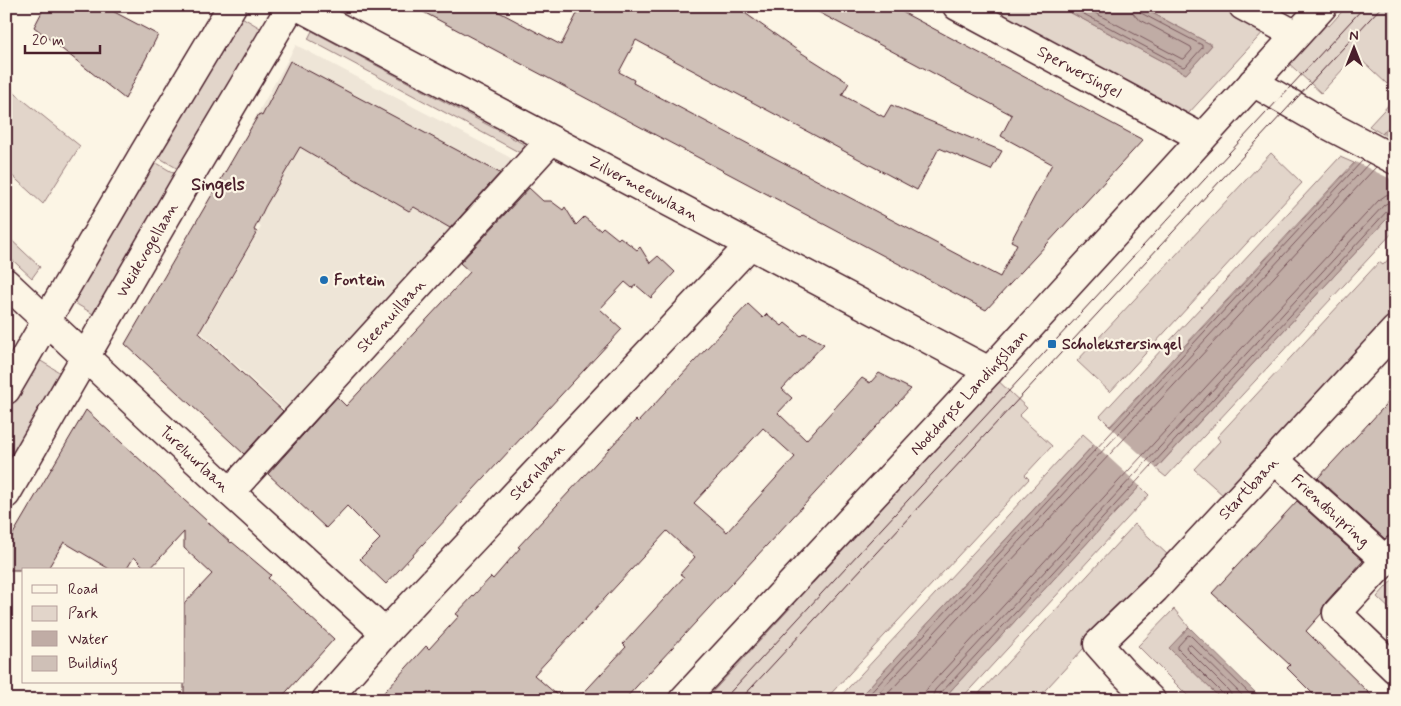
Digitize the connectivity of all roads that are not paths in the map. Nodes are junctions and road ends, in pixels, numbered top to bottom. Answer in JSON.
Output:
{"nodes":[{"id":1,"x":232,"y":6,"type":"edge"},
{"id":2,"x":291,"y":6,"type":"edge"},
{"id":3,"x":298,"y":6,"type":"edge"},
{"id":4,"x":956,"y":6,"type":"edge"},
{"id":5,"x":1243,"y":6,"type":"edge"},
{"id":6,"x":1323,"y":6,"type":"edge"},
{"id":7,"x":1296,"y":35,"type":"junction"},
{"id":8,"x":1254,"y":82,"type":"junction"},
{"id":9,"x":1202,"y":138,"type":"junction"},
{"id":10,"x":551,"y":140,"type":"junction"},
{"id":11,"x":1395,"y":160,"type":"edge"},
{"id":12,"x":750,"y":245,"type":"junction"},
{"id":13,"x":6,"y":283,"type":"edge"},
{"id":14,"x":47,"y":320,"type":"junction"},
{"id":15,"x":1395,"y":330,"type":"edge"},
{"id":16,"x":85,"y":357,"type":"junction"},
{"id":17,"x":989,"y":371,"type":"junction"},
{"id":18,"x":6,"y":390,"type":"edge"},
{"id":19,"x":1275,"y":460,"type":"junction"},
{"id":20,"x":230,"y":492,"type":"junction"},
{"id":21,"x":6,"y":494,"type":"edge"},
{"id":22,"x":1390,"y":555,"type":"edge"},
{"id":23,"x":385,"y":633,"type":"junction"},
{"id":24,"x":1395,"y":670,"type":"edge"},
{"id":25,"x":326,"y":700,"type":"edge"},
{"id":26,"x":683,"y":700,"type":"edge"},
{"id":27,"x":1151,"y":700,"type":"edge"}],
"edges":[{"from":1,"to":14,"type":"street"},
{"from":2,"to":16,"type":"street","name":"Weidevogellaan"},
{"from":3,"to":10,"type":"street","name":"Zilvermeeuwlaan"},
{"from":4,"to":9,"type":"street","name":"Sperwersingel"},
{"from":5,"to":7,"type":"street"},
{"from":6,"to":7,"type":"street","name":"Nootdorpse Landingslaan"},
{"from":7,"to":8,"type":"street","name":"Nootdorpse Landingslaan"},
{"from":8,"to":9,"type":"street","name":"Nootdorpse Landingslaan"},
{"from":8,"to":11,"type":"street"},
{"from":9,"to":17,"type":"street","name":"Nootdorpse Landingslaan"},
{"from":10,"to":12,"type":"street","name":"Zilvermeeuwlaan"},
{"from":10,"to":20,"type":"street","name":"Steenuillaan"},
{"from":12,"to":17,"type":"street","name":"Zilvermeeuwlaan"},
{"from":12,"to":23,"type":"street","name":"Sternlaan"},
{"from":13,"to":14,"type":"street","name":"Tureluurlaan"},
{"from":14,"to":16,"type":"street","name":"Tureluurlaan"},
{"from":14,"to":18,"type":"street"},
{"from":15,"to":19,"type":"street","name":"Startbaan"},
{"from":16,"to":20,"type":"street","name":"Tureluurlaan"},
{"from":16,"to":21,"type":"street","name":"Weidevogellaan"},
{"from":17,"to":26,"type":"street","name":"Nootdorpse Landingslaan"},
{"from":19,"to":22,"type":"street","name":"Friendshipring"},
{"from":19,"to":27,"type":"street","name":"Startbaan"},
{"from":20,"to":23,"type":"street","name":"Tureluurlaan"},
{"from":22,"to":24,"type":"street","name":"Friendshipring"},
{"from":23,"to":25,"type":"street","name":"Sternlaan"}]}
